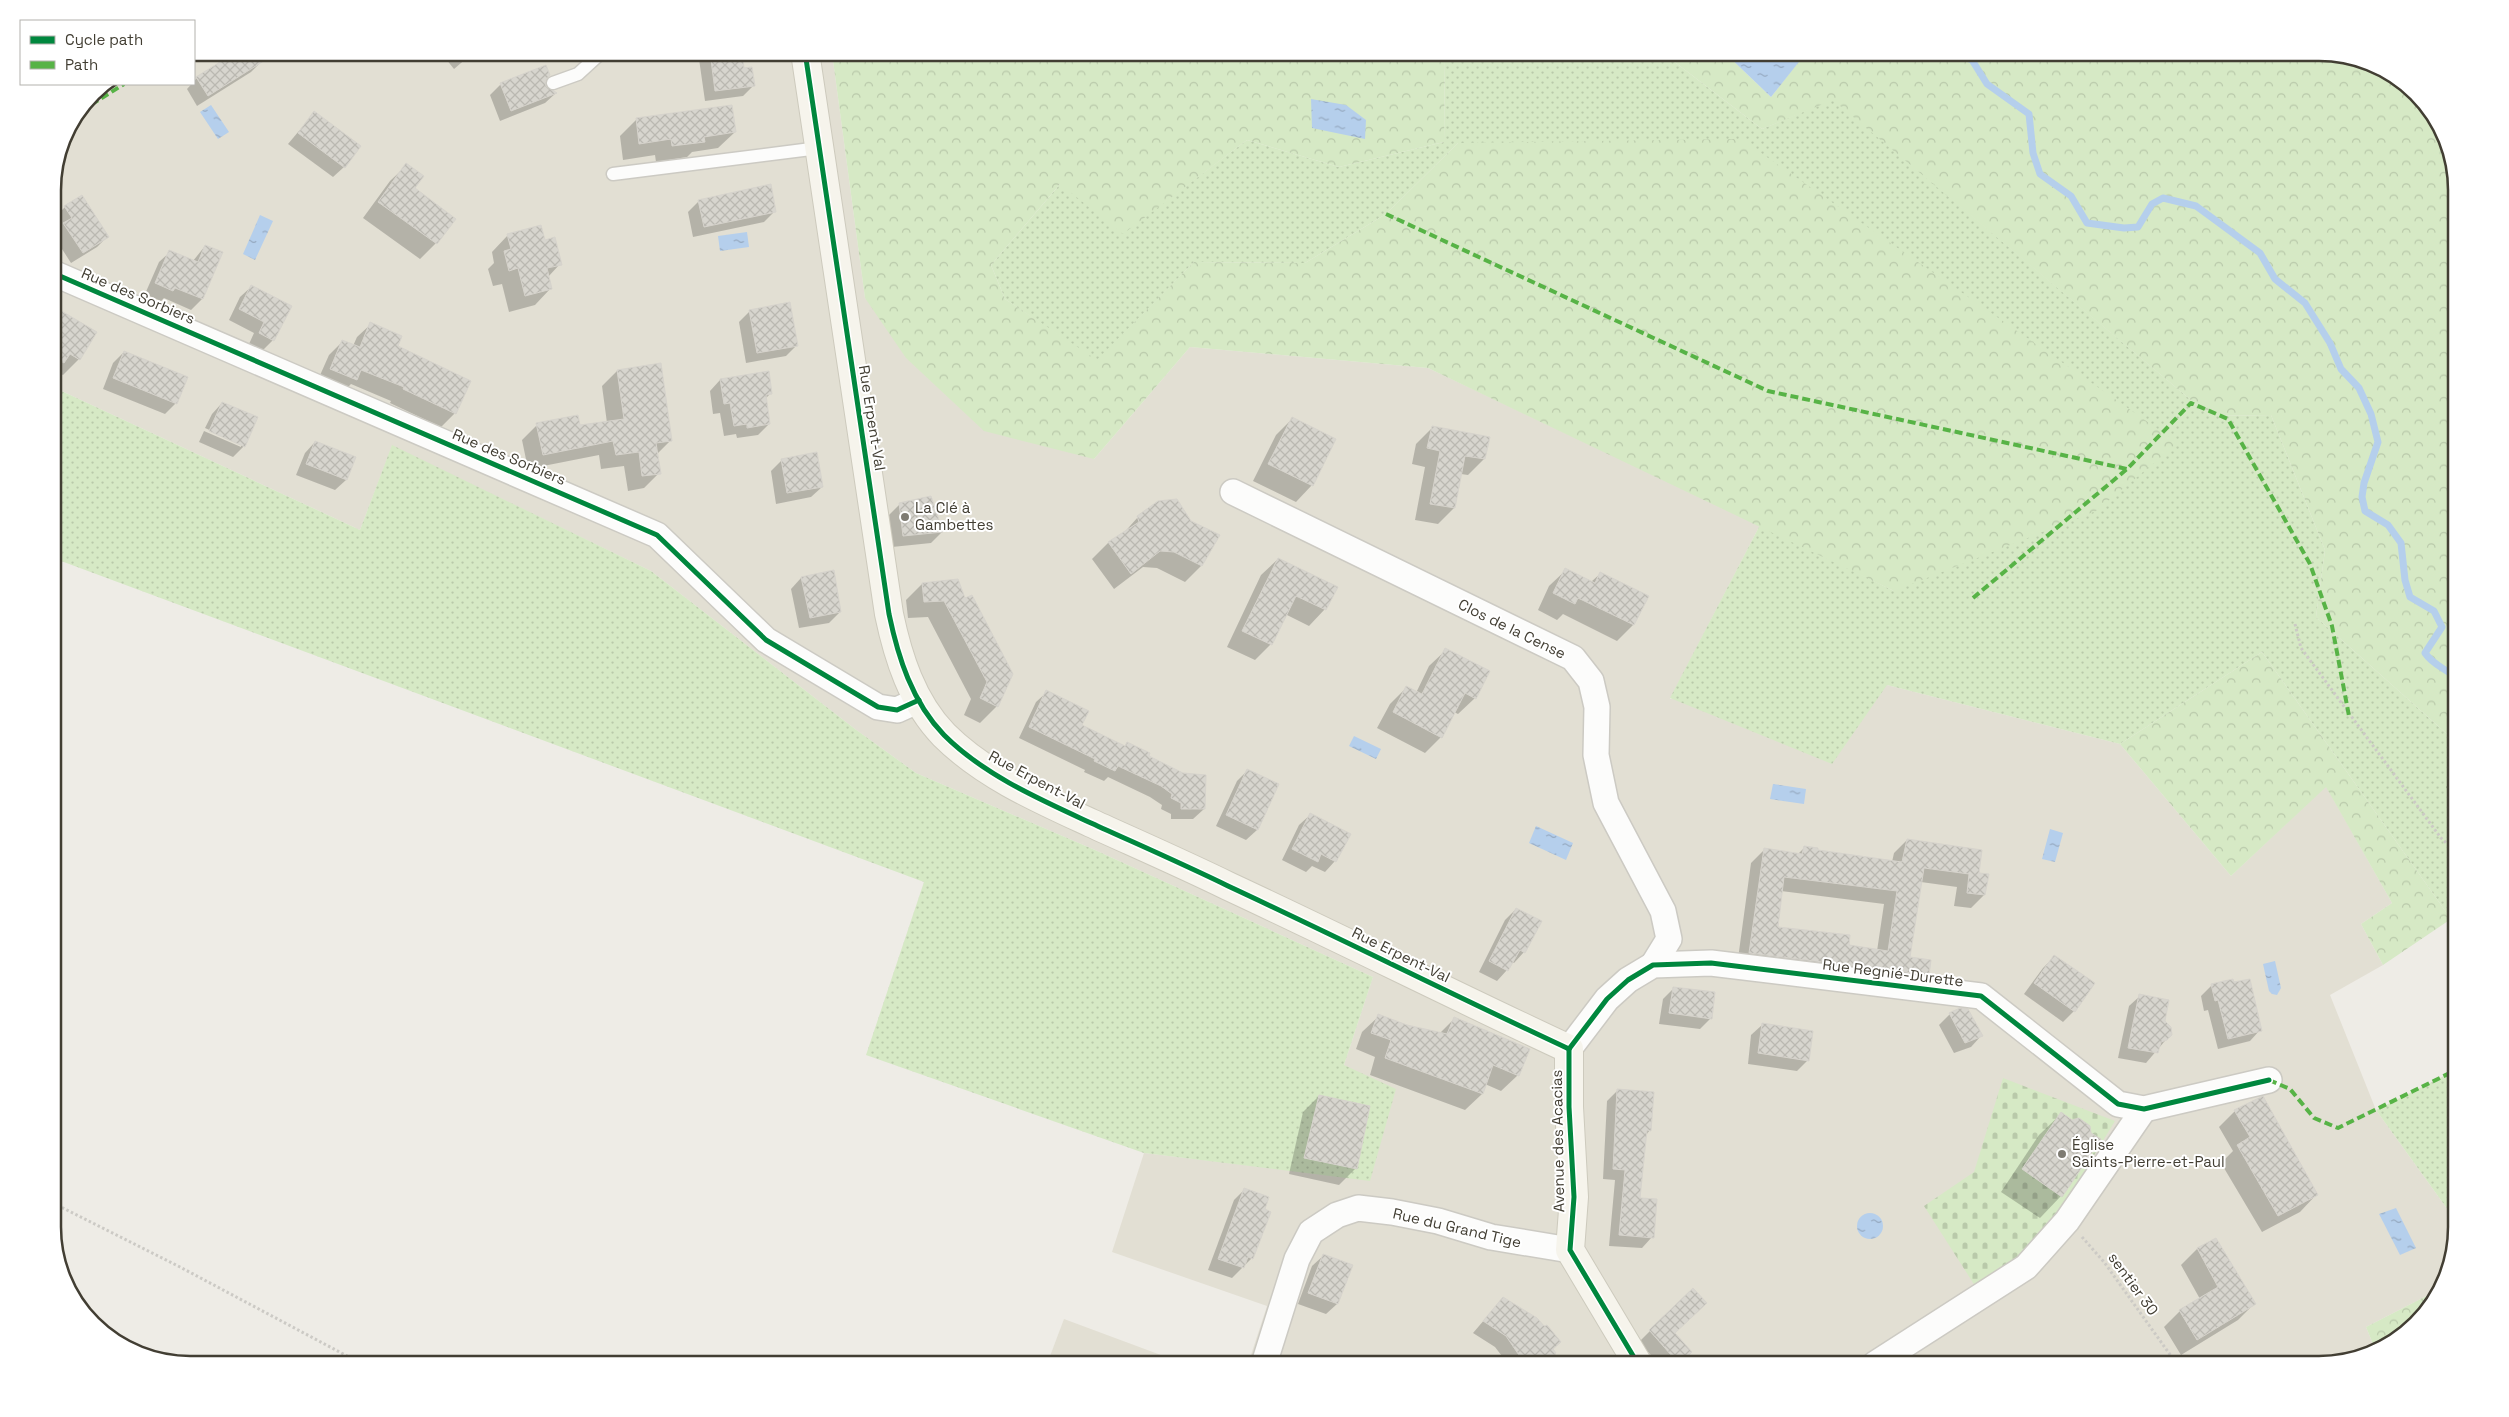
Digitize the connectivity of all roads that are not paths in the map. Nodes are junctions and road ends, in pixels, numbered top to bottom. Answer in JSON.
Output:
{"nodes":[{"id":1,"x":592,"y":61,"type":"edge"},
{"id":2,"x":806,"y":61,"type":"edge"},
{"id":3,"x":553,"y":83,"type":"dead end"},
{"id":4,"x":819,"y":148,"type":"junction"},
{"id":5,"x":613,"y":174,"type":"dead end"},
{"id":6,"x":62,"y":277,"type":"edge"},
{"id":7,"x":1232,"y":492,"type":"dead end"},
{"id":8,"x":919,"y":700,"type":"junction"},
{"id":9,"x":1653,"y":965,"type":"junction"},
{"id":10,"x":1569,"y":1049,"type":"junction"},
{"id":11,"x":2269,"y":1080,"type":"dead end"},
{"id":12,"x":2144,"y":1109,"type":"junction"},
{"id":13,"x":1570,"y":1250,"type":"junction"},
{"id":14,"x":1271,"y":1356,"type":"edge"},
{"id":15,"x":1633,"y":1356,"type":"edge"},
{"id":16,"x":1887,"y":1356,"type":"edge"}],
"edges":[{"from":1,"to":3,"type":"lane"},
{"from":2,"to":4,"type":"street","name":"Rue Erpent-Val"},
{"from":4,"to":5,"type":"lane"},
{"from":4,"to":8,"type":"street","name":"Rue Erpent-Val"},
{"from":6,"to":8,"type":"street","name":"Rue des Sorbiers"},
{"from":7,"to":9,"type":"street","name":"Clos de la Cense"},
{"from":8,"to":10,"type":"street","name":"Rue Erpent-Val"},
{"from":9,"to":10,"type":"street","name":"Rue Regnié-Durette"},
{"from":9,"to":12,"type":"street","name":"Rue Regnié-Durette"},
{"from":10,"to":13,"type":"street","name":"Avenue des Acacias"},
{"from":11,"to":12,"type":"street","name":"Rue Regnié-Durette"},
{"from":12,"to":16,"type":"street"},
{"from":13,"to":14,"type":"street","name":"Rue du Grand Tige"},
{"from":13,"to":15,"type":"street"}]}
